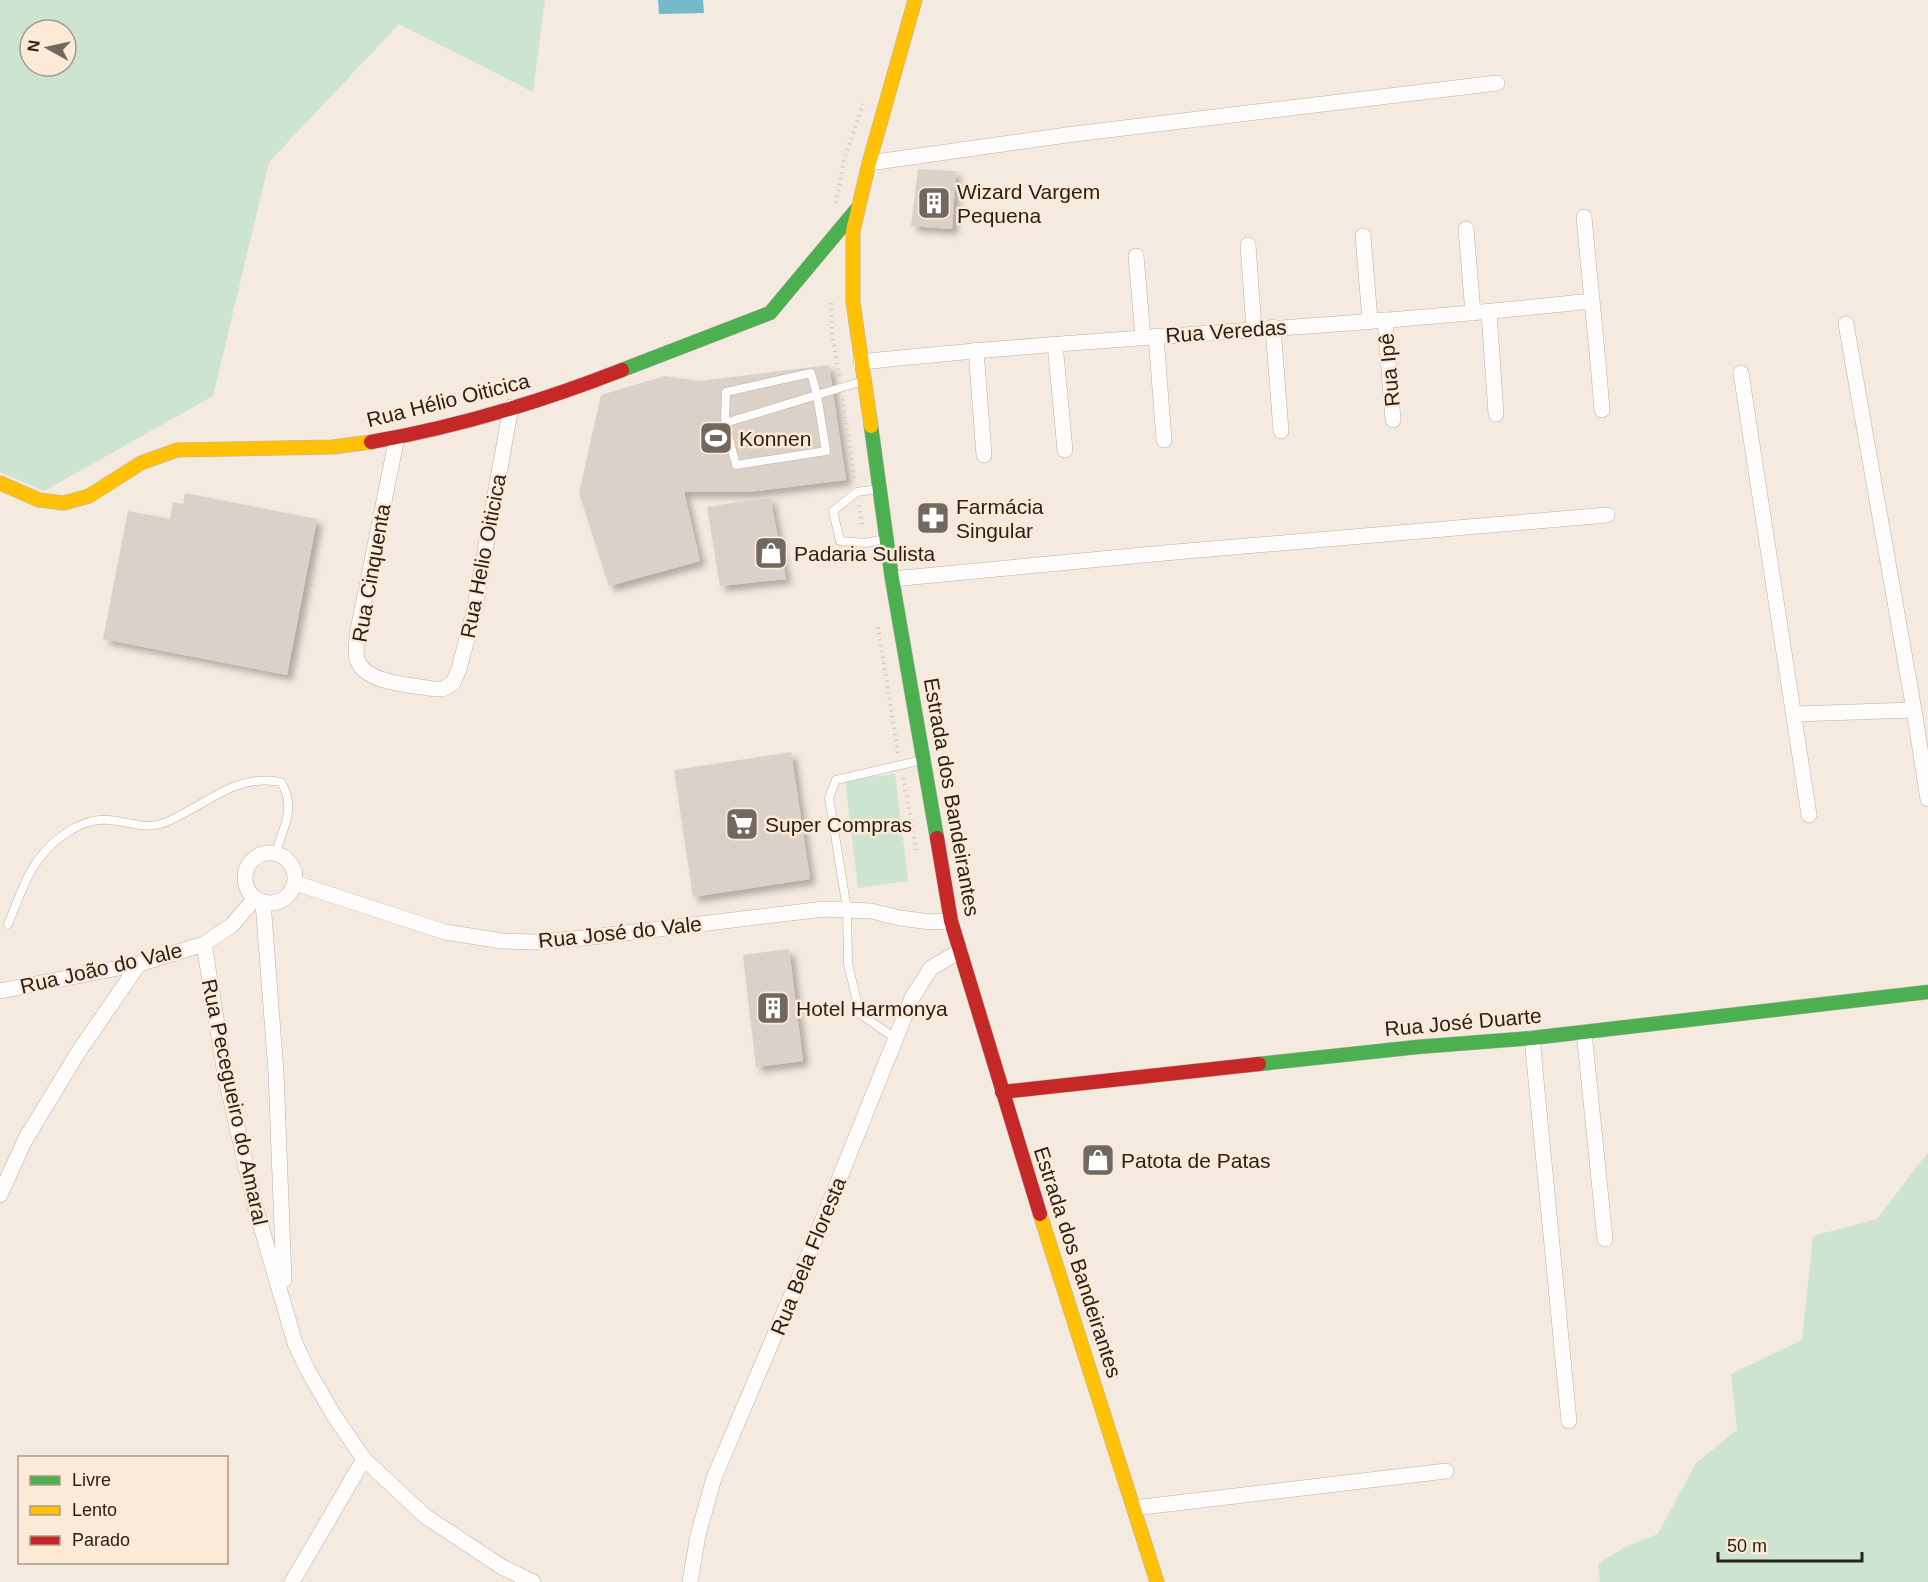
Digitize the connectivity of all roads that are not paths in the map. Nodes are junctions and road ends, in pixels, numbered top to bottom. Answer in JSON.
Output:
{"nodes":[{"id":1,"x":915,"y":0,"type":"edge"},
{"id":2,"x":1497,"y":83,"type":"dead end"},
{"id":3,"x":869,"y":163,"type":"junction"},
{"id":4,"x":858,"y":207,"type":"junction"},
{"id":5,"x":1584,"y":218,"type":"dead end"},
{"id":6,"x":1466,"y":229,"type":"dead end"},
{"id":7,"x":1363,"y":236,"type":"dead end"},
{"id":8,"x":1248,"y":245,"type":"dead end"},
{"id":9,"x":1136,"y":256,"type":"dead end"},
{"id":10,"x":1591,"y":300,"type":"junction"},
{"id":11,"x":1481,"y":313,"type":"junction"},
{"id":12,"x":1378,"y":320,"type":"junction"},
{"id":13,"x":1846,"y":324,"type":"dead end"},
{"id":14,"x":1273,"y":327,"type":"junction"},
{"id":15,"x":1254,"y":329,"type":"junction"},
{"id":16,"x":1150,"y":337,"type":"junction"},
{"id":17,"x":1055,"y":344,"type":"junction"},
{"id":18,"x":976,"y":350,"type":"junction"},
{"id":19,"x":861,"y":362,"type":"junction"},
{"id":20,"x":1741,"y":373,"type":"dead end"},
{"id":21,"x":864,"y":380,"type":"junction"},
{"id":22,"x":817,"y":395,"type":"junction"},
{"id":23,"x":511,"y":407,"type":"junction"},
{"id":24,"x":1602,"y":410,"type":"dead end"},
{"id":25,"x":1496,"y":414,"type":"dead end"},
{"id":26,"x":1393,"y":420,"type":"dead end"},
{"id":27,"x":725,"y":423,"type":"junction"},
{"id":28,"x":1281,"y":431,"type":"dead end"},
{"id":29,"x":397,"y":437,"type":"junction"},
{"id":30,"x":1164,"y":440,"type":"dead end"},
{"id":31,"x":1065,"y":450,"type":"dead end"},
{"id":32,"x":984,"y":455,"type":"dead end"},
{"id":33,"x":0,"y":483,"type":"edge"},
{"id":34,"x":879,"y":489,"type":"junction"},
{"id":35,"x":1607,"y":515,"type":"dead end"},
{"id":36,"x":886,"y":538,"type":"junction"},
{"id":37,"x":892,"y":579,"type":"junction"},
{"id":38,"x":434,"y":689,"type":"joint"},
{"id":39,"x":1914,"y":710,"type":"junction"},
{"id":40,"x":1795,"y":714,"type":"junction"},
{"id":41,"x":922,"y":760,"type":"junction"},
{"id":42,"x":1928,"y":799,"type":"edge"},
{"id":43,"x":1809,"y":815,"type":"dead end"},
{"id":44,"x":275,"y":854,"type":"junction"},
{"id":45,"x":295,"y":883,"type":"junction"},
{"id":46,"x":259,"y":900,"type":"junction"},
{"id":47,"x":847,"y":909,"type":"junction"},
{"id":48,"x":951,"y":921,"type":"junction"},
{"id":49,"x":8,"y":924,"type":"dead end"},
{"id":50,"x":204,"y":944,"type":"junction"},
{"id":51,"x":960,"y":951,"type":"junction"},
{"id":52,"x":140,"y":964,"type":"junction"},
{"id":53,"x":0,"y":991,"type":"edge"},
{"id":54,"x":1928,"y":992,"type":"edge"},
{"id":55,"x":1584,"y":1032,"type":"junction"},
{"id":56,"x":895,"y":1038,"type":"junction"},
{"id":57,"x":1532,"y":1038,"type":"junction"},
{"id":58,"x":1002,"y":1092,"type":"junction"},
{"id":59,"x":0,"y":1195,"type":"edge"},
{"id":60,"x":1605,"y":1239,"type":"dead end"},
{"id":61,"x":288,"y":1316,"type":"junction"},
{"id":62,"x":1569,"y":1421,"type":"dead end"},
{"id":63,"x":364,"y":1460,"type":"junction"},
{"id":64,"x":1446,"y":1471,"type":"dead end"},
{"id":65,"x":1134,"y":1508,"type":"junction"},
{"id":66,"x":292,"y":1582,"type":"edge"},
{"id":67,"x":533,"y":1582,"type":"edge"},
{"id":68,"x":690,"y":1582,"type":"edge"},
{"id":69,"x":1157,"y":1582,"type":"edge"}],
"edges":[{"from":1,"to":3,"type":"street","name":"Estrada dos Bandeirantes"},
{"from":2,"to":3,"type":"street"},
{"from":3,"to":4,"type":"street","name":"Estrada dos Bandeirantes"},
{"from":4,"to":19,"type":"street","name":"Estrada dos Bandeirantes"},
{"from":4,"to":23,"type":"street","name":"Rua Hélio Oiticica"},
{"from":5,"to":10,"type":"street"},
{"from":6,"to":11,"type":"street"},
{"from":7,"to":12,"type":"street","name":"Rua Ipê"},
{"from":8,"to":15,"type":"street"},
{"from":9,"to":16,"type":"street"},
{"from":10,"to":11,"type":"street","name":"Rua Veredas"},
{"from":10,"to":24,"type":"street"},
{"from":11,"to":12,"type":"street","name":"Rua Veredas"},
{"from":11,"to":25,"type":"street"},
{"from":12,"to":14,"type":"street","name":"Rua Veredas"},
{"from":12,"to":26,"type":"street","name":"Rua Ipê"},
{"from":13,"to":39,"type":"street"},
{"from":14,"to":15,"type":"street","name":"Rua Veredas"},
{"from":14,"to":28,"type":"street"},
{"from":15,"to":16,"type":"street","name":"Rua Veredas"},
{"from":16,"to":17,"type":"street","name":"Rua Veredas"},
{"from":16,"to":30,"type":"street"},
{"from":17,"to":18,"type":"street","name":"Rua Veredas"},
{"from":17,"to":31,"type":"street"},
{"from":18,"to":19,"type":"street","name":"Rua Veredas"},
{"from":18,"to":32,"type":"street"},
{"from":19,"to":21,"type":"street","name":"Estrada dos Bandeirantes"},
{"from":20,"to":40,"type":"street"},
{"from":21,"to":22,"type":"lane"},
{"from":21,"to":34,"type":"street","name":"Estrada dos Bandeirantes"},
{"from":22,"to":27,"type":"lane"},
{"from":22,"to":27,"type":"lane"},
{"from":22,"to":27,"type":"lane"},
{"from":23,"to":29,"type":"street","name":"Rua Hélio Oiticica"},
{"from":23,"to":38,"type":"street","name":"Rua Helio Oiticica"},
{"from":29,"to":33,"type":"street","name":"Rua Hélio Oiticica"},
{"from":29,"to":38,"type":"street","name":"Rua Cinquenta"},
{"from":34,"to":36,"type":"street","name":"Estrada dos Bandeirantes"},
{"from":34,"to":36,"type":"lane"},
{"from":35,"to":37,"type":"street"},
{"from":36,"to":37,"type":"street","name":"Estrada dos Bandeirantes"},
{"from":37,"to":41,"type":"street","name":"Estrada dos Bandeirantes"},
{"from":39,"to":40,"type":"street"},
{"from":39,"to":42,"type":"street"},
{"from":40,"to":43,"type":"street"},
{"from":41,"to":47,"type":"lane"},
{"from":41,"to":48,"type":"street","name":"Estrada dos Bandeirantes"},
{"from":44,"to":45,"type":"street"},
{"from":44,"to":46,"type":"street"},
{"from":44,"to":49,"type":"lane"},
{"from":45,"to":46,"type":"street"},
{"from":45,"to":47,"type":"street","name":"Rua José do Vale"},
{"from":46,"to":50,"type":"street","name":"Rua João do Vale"},
{"from":46,"to":61,"type":"street"},
{"from":47,"to":48,"type":"street","name":"Rua José do Vale"},
{"from":47,"to":56,"type":"lane"},
{"from":48,"to":51,"type":"street","name":"Estrada dos Bandeirantes"},
{"from":50,"to":52,"type":"street","name":"Rua João do Vale"},
{"from":50,"to":61,"type":"street","name":"Rua Pecegueiro do Amaral"},
{"from":51,"to":56,"type":"street","name":"Rua Bela Floresta"},
{"from":51,"to":58,"type":"street","name":"Estrada dos Bandeirantes"},
{"from":52,"to":53,"type":"street","name":"Rua João do Vale"},
{"from":52,"to":59,"type":"street"},
{"from":54,"to":55,"type":"street","name":"Rua José Duarte"},
{"from":55,"to":57,"type":"street","name":"Rua José Duarte"},
{"from":55,"to":60,"type":"street"},
{"from":56,"to":68,"type":"street","name":"Rua Bela Floresta"},
{"from":57,"to":58,"type":"street","name":"Rua José Duarte"},
{"from":57,"to":62,"type":"street"},
{"from":58,"to":65,"type":"street","name":"Estrada dos Bandeirantes"},
{"from":61,"to":63,"type":"street","name":"Rua Pecegueiro do Amaral"},
{"from":63,"to":66,"type":"street"},
{"from":63,"to":67,"type":"street","name":"Rua Pecegueiro do Amaral"},
{"from":64,"to":65,"type":"street"},
{"from":65,"to":69,"type":"street","name":"Estrada dos Bandeirantes"}]}
